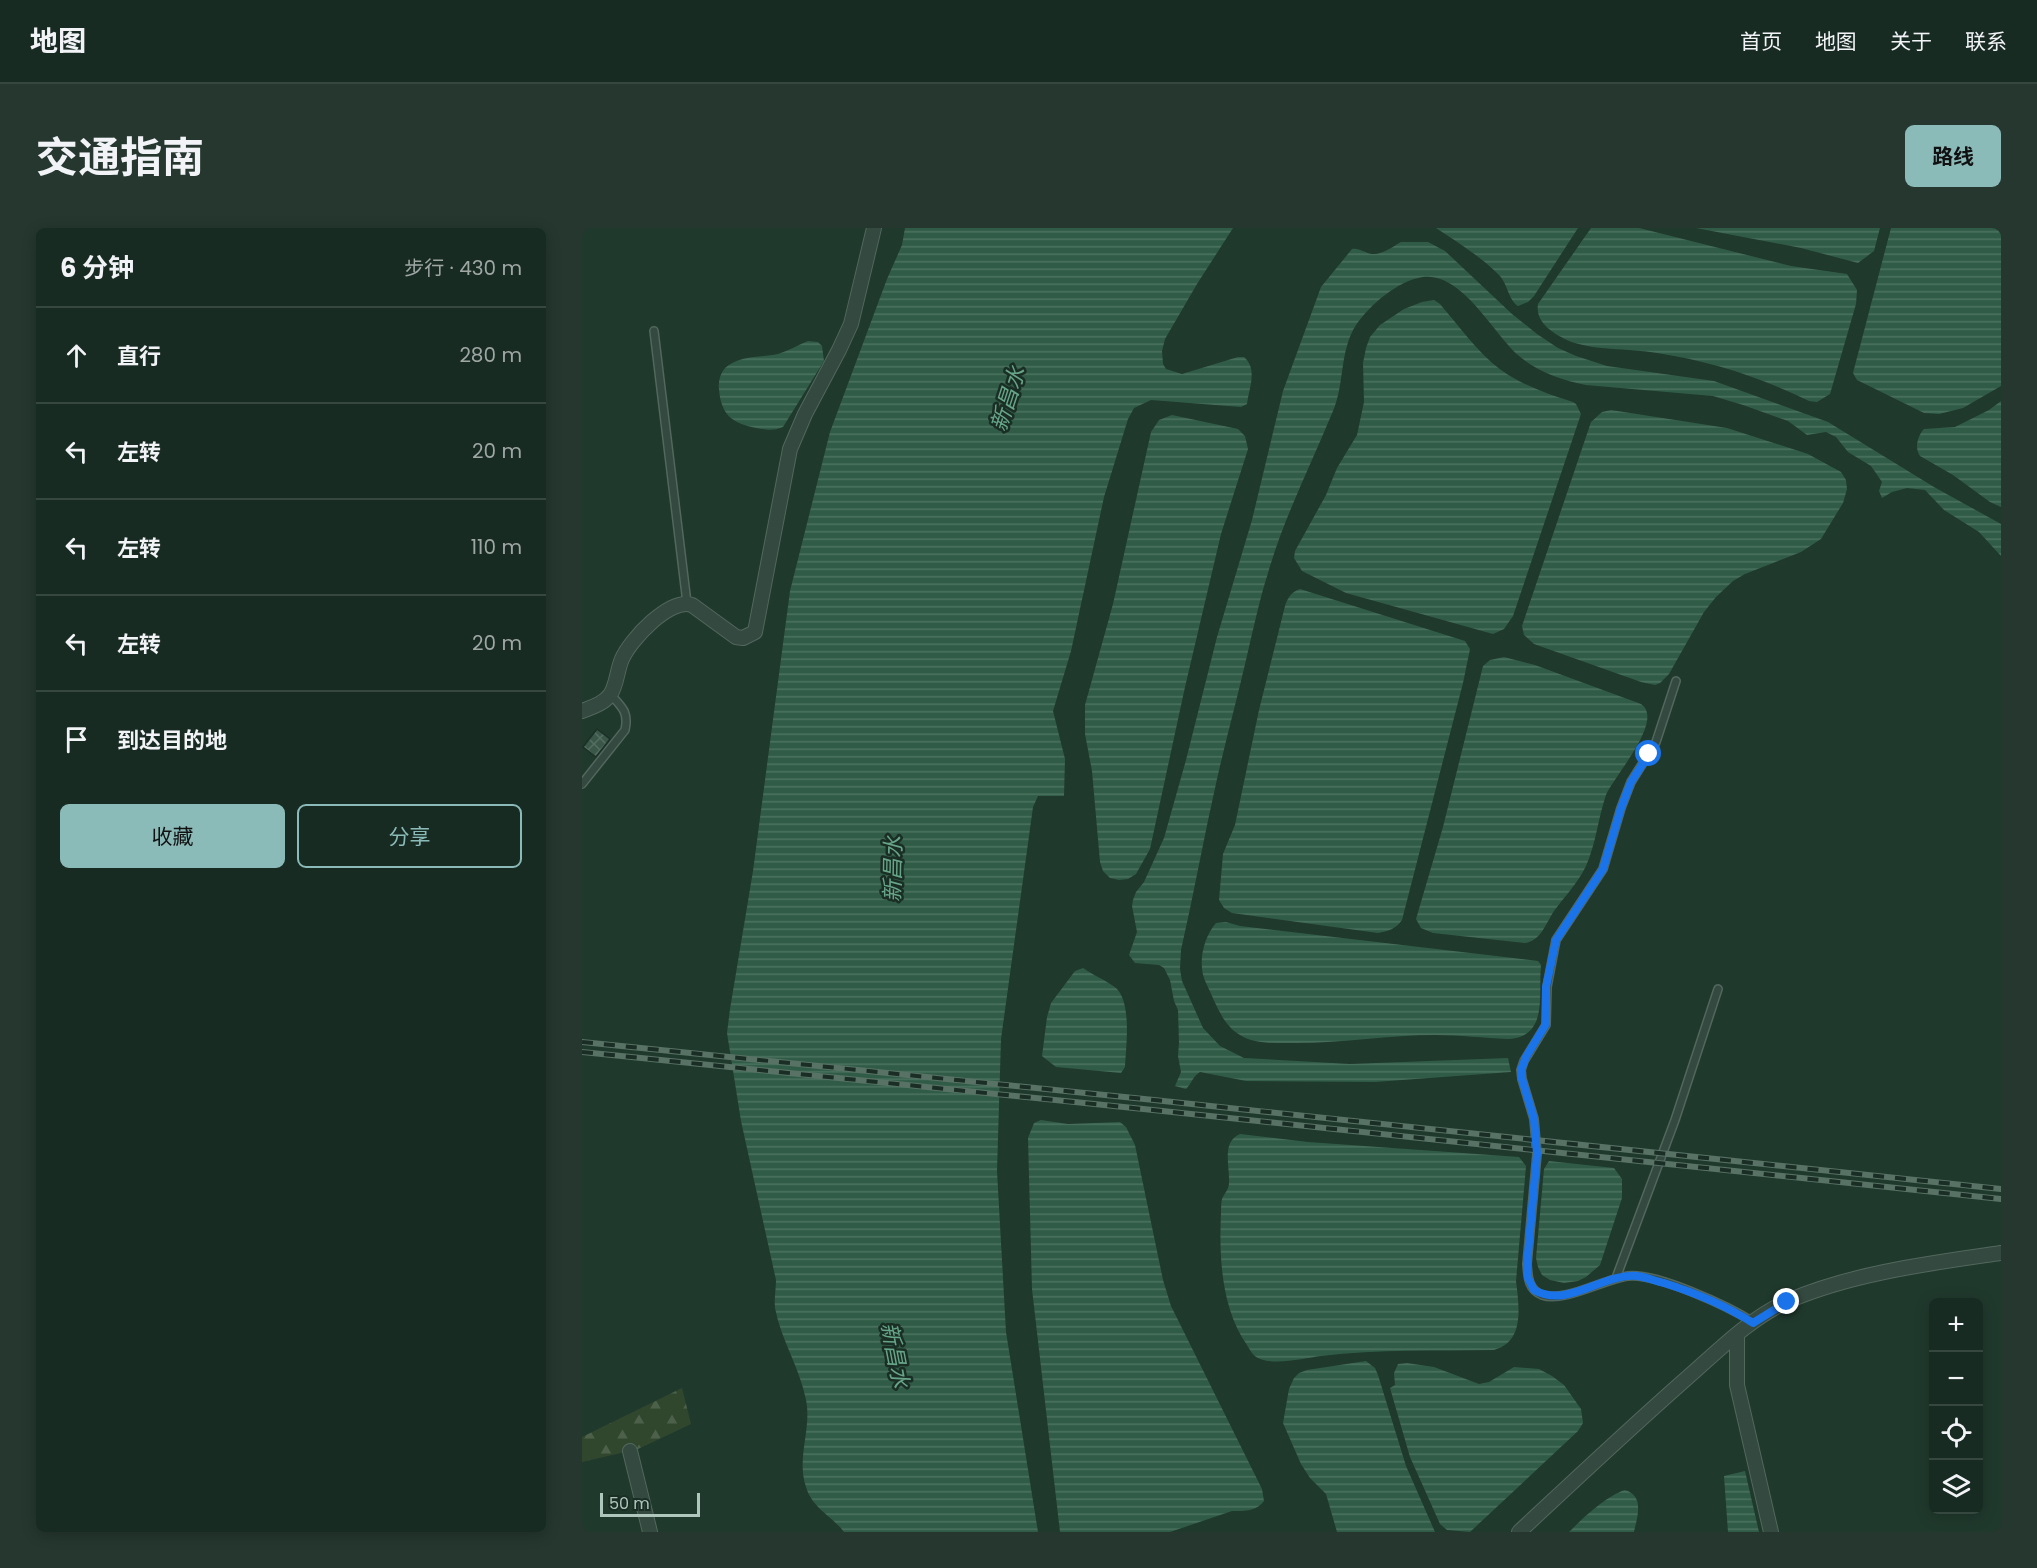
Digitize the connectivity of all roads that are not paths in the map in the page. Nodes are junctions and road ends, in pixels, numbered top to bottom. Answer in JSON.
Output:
{"nodes":[{"id":1,"x":874,"y":228,"type":"edge"},
{"id":2,"x":654,"y":331,"type":"dead end"},
{"id":3,"x":687,"y":603,"type":"junction"},
{"id":4,"x":1676,"y":681,"type":"dead end"},
{"id":5,"x":610,"y":694,"type":"junction"},
{"id":6,"x":582,"y":711,"type":"edge"},
{"id":7,"x":582,"y":784,"type":"edge"},
{"id":8,"x":1718,"y":989,"type":"dead end"},
{"id":9,"x":2001,"y":1253,"type":"edge"},
{"id":10,"x":1616,"y":1278,"type":"junction"},
{"id":11,"x":1753,"y":1323,"type":"junction"},
{"id":12,"x":1737,"y":1336,"type":"junction"},
{"id":13,"x":630,"y":1451,"type":"dead end"},
{"id":14,"x":650,"y":1532,"type":"edge"},
{"id":15,"x":1519,"y":1532,"type":"edge"},
{"id":16,"x":1771,"y":1532,"type":"edge"}],
"edges":[{"from":1,"to":3,"type":"street"},
{"from":2,"to":3,"type":"lane"},
{"from":3,"to":5,"type":"street"},
{"from":4,"to":10,"type":"lane"},
{"from":5,"to":6,"type":"street"},
{"from":5,"to":7,"type":"lane"},
{"from":8,"to":10,"type":"lane"},
{"from":9,"to":11,"type":"street"},
{"from":10,"to":11,"type":"lane"},
{"from":11,"to":12,"type":"street"},
{"from":12,"to":15,"type":"street"},
{"from":12,"to":16,"type":"street"},
{"from":13,"to":14,"type":"street"}]}
